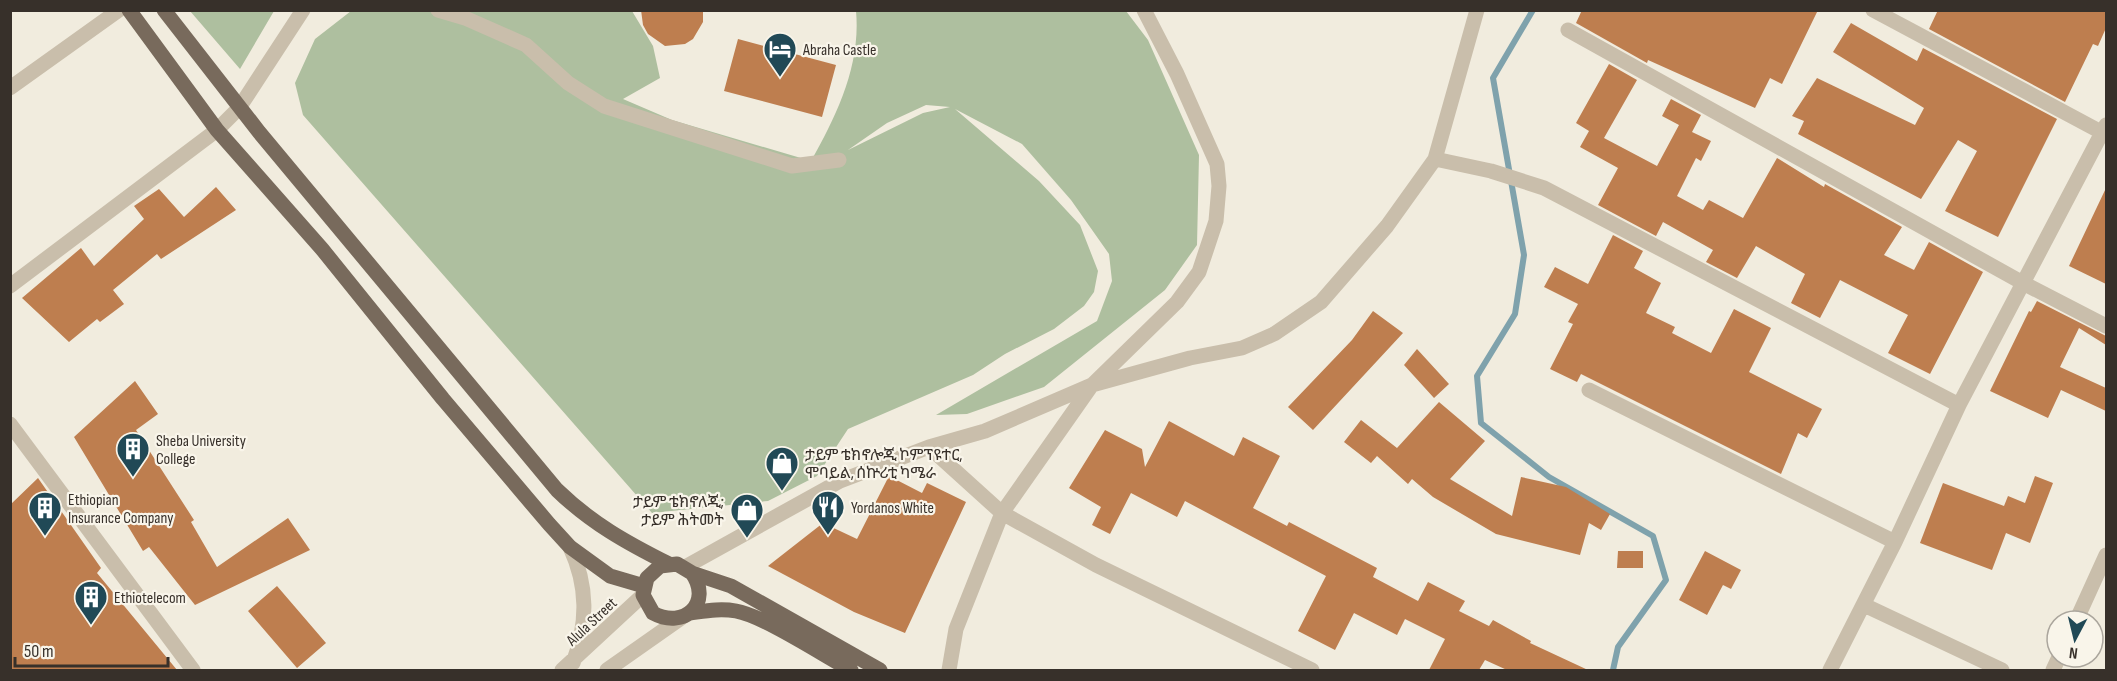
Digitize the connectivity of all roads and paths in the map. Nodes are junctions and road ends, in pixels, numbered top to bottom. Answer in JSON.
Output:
{"nodes":[{"id":1,"x":119,"y":10,"type":"edge"},
{"id":2,"x":129,"y":10,"type":"edge"},
{"id":3,"x":164,"y":10,"type":"edge"},
{"id":4,"x":303,"y":10,"type":"edge"},
{"id":5,"x":438,"y":10,"type":"edge"},
{"id":6,"x":1144,"y":10,"type":"edge"},
{"id":7,"x":1477,"y":10,"type":"edge"},
{"id":8,"x":1873,"y":10,"type":"edge"},
{"id":9,"x":1568,"y":30,"type":"dead end"},
{"id":10,"x":10,"y":88,"type":"edge"},
{"id":11,"x":239,"y":108,"type":"junction"},
{"id":12,"x":2105,"y":129,"type":"edge"},
{"id":13,"x":217,"y":130,"type":"junction"},
{"id":14,"x":839,"y":159,"type":"dead end"},
{"id":15,"x":1435,"y":159,"type":"junction"},
{"id":16,"x":345,"y":233,"type":"junction"},
{"id":17,"x":322,"y":249,"type":"junction"},
{"id":18,"x":2023,"y":284,"type":"junction"},
{"id":19,"x":10,"y":286,"type":"edge"},
{"id":20,"x":2106,"y":326,"type":"edge"},
{"id":21,"x":1092,"y":385,"type":"junction"},
{"id":22,"x":1589,"y":390,"type":"dead end"},
{"id":23,"x":1959,"y":405,"type":"junction"},
{"id":24,"x":10,"y":424,"type":"edge"},
{"id":25,"x":928,"y":447,"type":"junction"},
{"id":26,"x":1002,"y":513,"type":"junction"},
{"id":27,"x":1895,"y":542,"type":"junction"},
{"id":28,"x":570,"y":547,"type":"junction"},
{"id":29,"x":2106,"y":555,"type":"edge"},
{"id":30,"x":669,"y":564,"type":"junction"},
{"id":31,"x":689,"y":570,"type":"junction"},
{"id":32,"x":644,"y":591,"type":"junction"},
{"id":33,"x":1864,"y":605,"type":"junction"},
{"id":34,"x":2081,"y":609,"type":"edge"},
{"id":35,"x":686,"y":615,"type":"junction"},
{"id":36,"x":951,"y":664,"type":"edge"},
{"id":37,"x":568,"y":667,"type":"edge"},
{"id":38,"x":193,"y":670,"type":"edge"},
{"id":39,"x":607,"y":670,"type":"edge"},
{"id":40,"x":851,"y":670,"type":"edge"},
{"id":41,"x":880,"y":670,"type":"edge"},
{"id":42,"x":939,"y":670,"type":"edge"},
{"id":43,"x":1312,"y":670,"type":"edge"},
{"id":44,"x":1830,"y":670,"type":"edge"},
{"id":45,"x":2002,"y":670,"type":"edge"}],
"edges":[{"from":1,"to":10,"type":"street"},
{"from":2,"to":13,"type":"main road"},
{"from":3,"to":11,"type":"main road"},
{"from":4,"to":11,"type":"street"},
{"from":5,"to":14,"type":"street"},
{"from":6,"to":21,"type":"street"},
{"from":7,"to":15,"type":"street"},
{"from":8,"to":12,"type":"street"},
{"from":9,"to":18,"type":"street"},
{"from":11,"to":13,"type":"street"},
{"from":11,"to":16,"type":"main road"},
{"from":12,"to":18,"type":"street"},
{"from":13,"to":17,"type":"main road"},
{"from":13,"to":19,"type":"street"},
{"from":15,"to":21,"type":"street"},
{"from":15,"to":23,"type":"street"},
{"from":16,"to":17,"type":"main road"},
{"from":16,"to":30,"type":"main road"},
{"from":17,"to":28,"type":"main road"},
{"from":18,"to":20,"type":"street"},
{"from":18,"to":23,"type":"street"},
{"from":21,"to":25,"type":"street"},
{"from":21,"to":26,"type":"street"},
{"from":22,"to":27,"type":"street"},
{"from":23,"to":27,"type":"street"},
{"from":24,"to":38,"type":"street"},
{"from":25,"to":26,"type":"street"},
{"from":25,"to":31,"type":"street"},
{"from":26,"to":36,"type":"street"},
{"from":26,"to":43,"type":"street"},
{"from":27,"to":33,"type":"street"},
{"from":28,"to":32,"type":"main road"},
{"from":28,"to":37,"type":"street"},
{"from":29,"to":34,"type":"street"},
{"from":30,"to":31,"type":"main road"},
{"from":30,"to":32,"type":"main road"},
{"from":31,"to":35,"type":"main road"},
{"from":31,"to":41,"type":"main road"},
{"from":32,"to":35,"type":"main road"},
{"from":32,"to":37,"type":"street","name":"Alula Street"},
{"from":33,"to":44,"type":"street"},
{"from":33,"to":45,"type":"street"},
{"from":35,"to":39,"type":"street"},
{"from":35,"to":40,"type":"main road"},
{"from":36,"to":42,"type":"street"}]}
